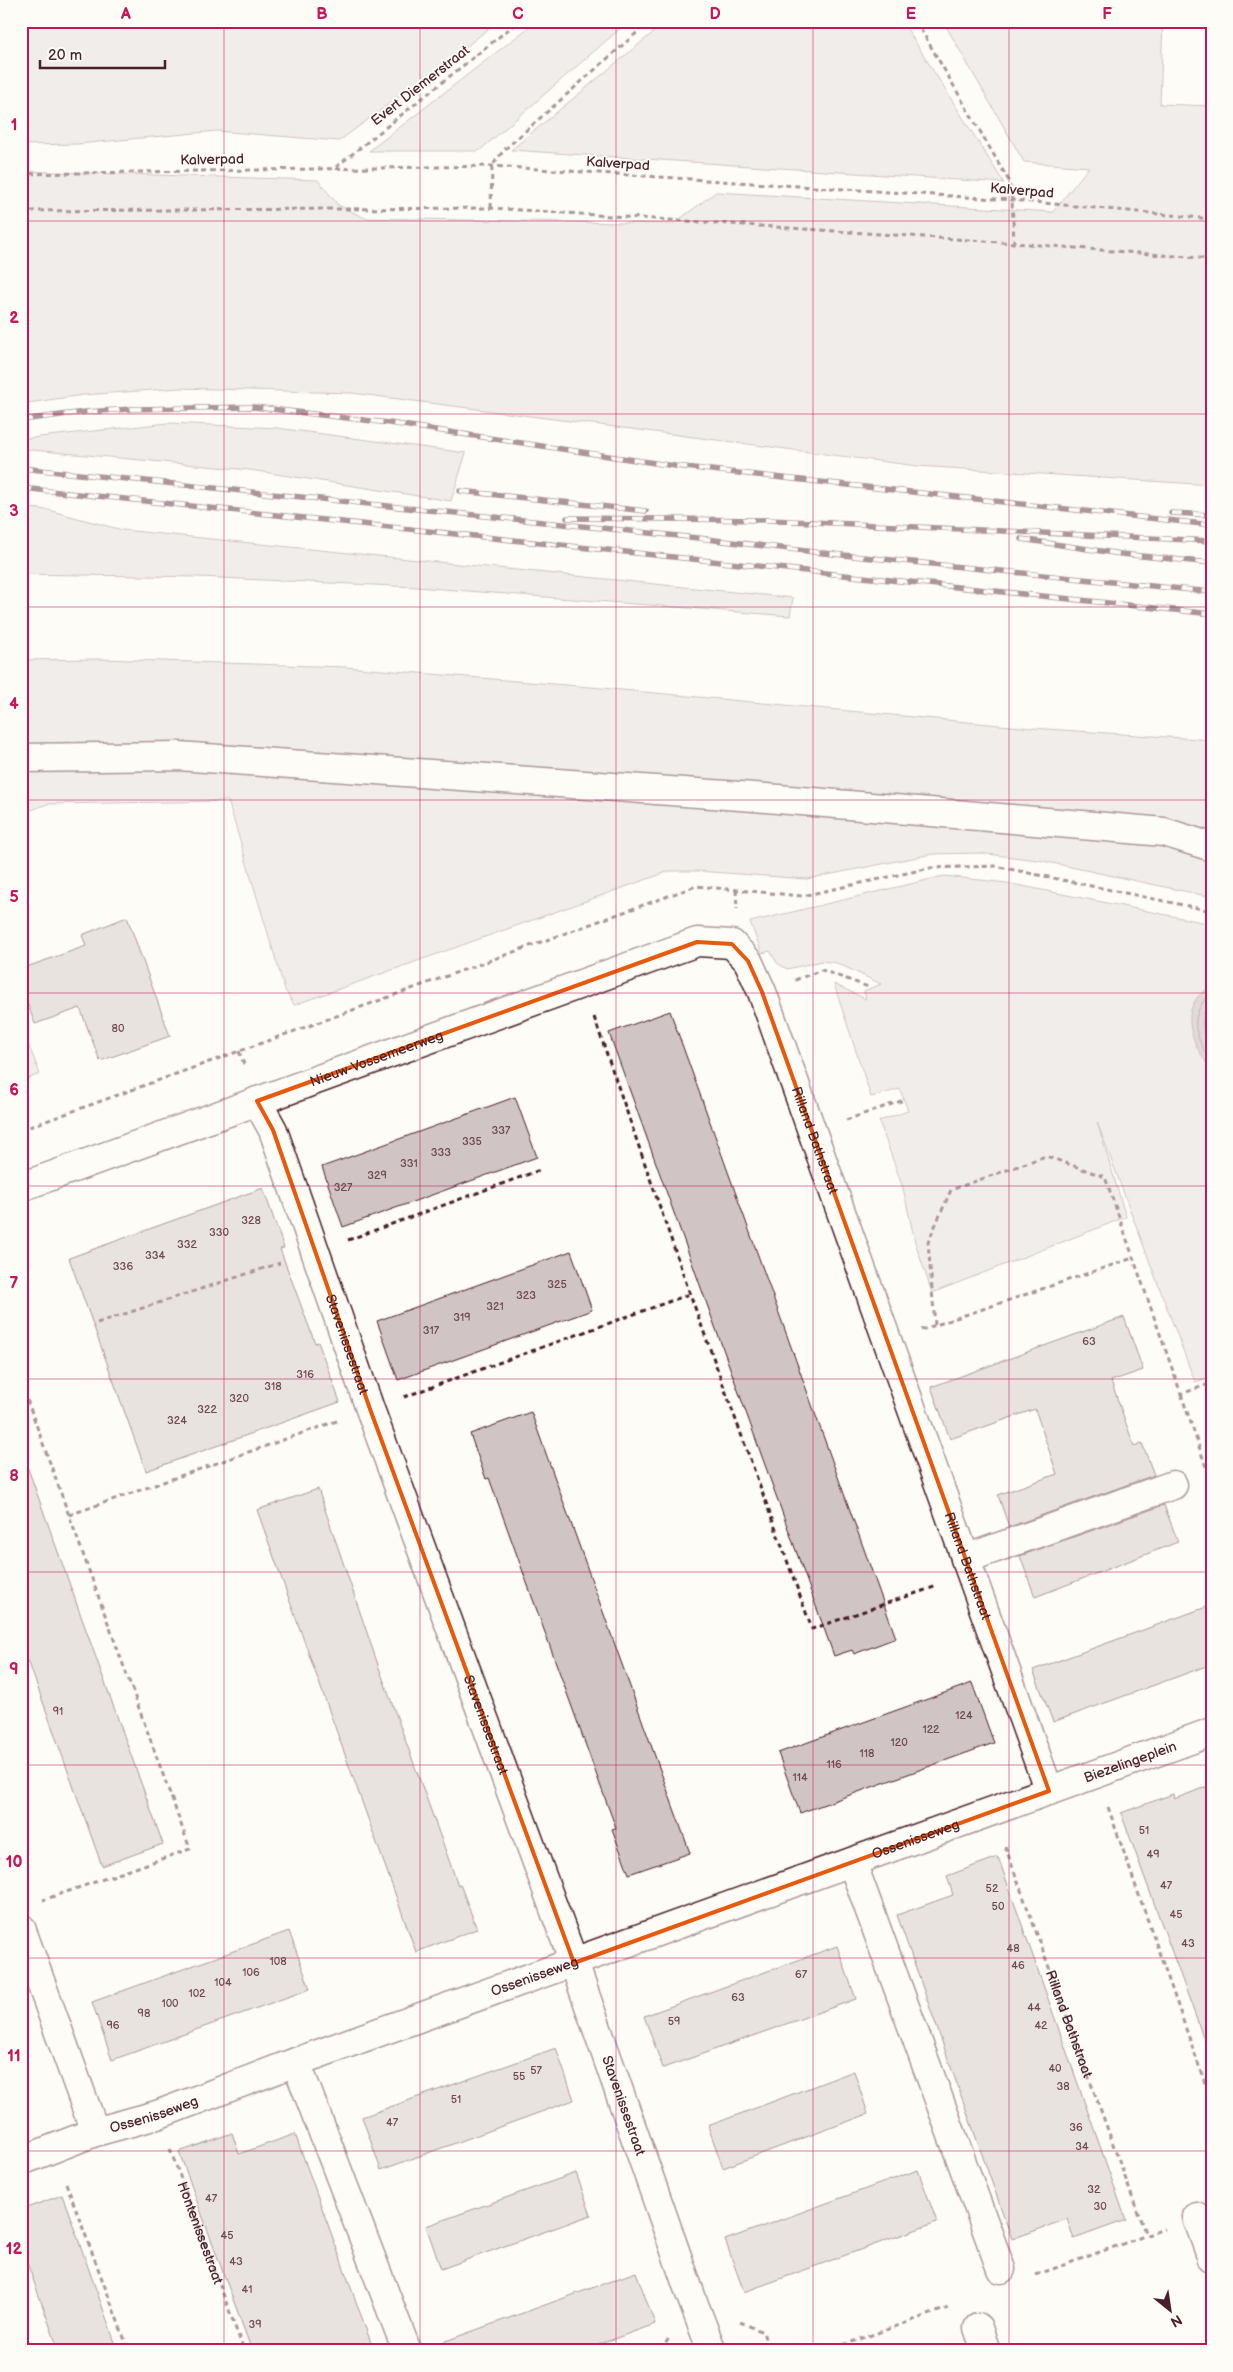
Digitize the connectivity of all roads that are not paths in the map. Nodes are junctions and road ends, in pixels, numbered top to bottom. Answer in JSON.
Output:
{"nodes":[{"id":1,"x":21,"y":758,"type":"edge"},
{"id":2,"x":1212,"y":847,"type":"edge"},
{"id":3,"x":732,"y":944,"type":"joint"},
{"id":4,"x":257,"y":1101,"type":"junction"},
{"id":5,"x":21,"y":1187,"type":"edge"},
{"id":6,"x":1173,"y":1486,"type":"dead end"},
{"id":7,"x":968,"y":1567,"type":"junction"},
{"id":8,"x":1212,"y":1732,"type":"edge"},
{"id":9,"x":1049,"y":1791,"type":"junction"},
{"id":10,"x":852,"y":1862,"type":"junction"},
{"id":11,"x":21,"y":1928,"type":"edge"},
{"id":12,"x":574,"y":1963,"type":"junction"},
{"id":13,"x":296,"y":2062,"type":"junction"},
{"id":14,"x":95,"y":2132,"type":"junction"},
{"id":15,"x":21,"y":2162,"type":"edge"},
{"id":16,"x":1197,"y":2216,"type":"dead end"},
{"id":17,"x":1212,"y":2259,"type":"edge"},
{"id":18,"x":1001,"y":2269,"type":"dead end"},
{"id":19,"x":407,"y":2351,"type":"edge"},
{"id":20,"x":712,"y":2351,"type":"edge"}],
"edges":[{"from":1,"to":2,"type":"street"},
{"from":3,"to":4,"type":"street","name":"Nieuw-Vossemeerweg"},
{"from":3,"to":7,"type":"street","name":"Rilland Bathstraat"},
{"from":4,"to":5,"type":"street","name":"Nieuw-Vossemeerweg"},
{"from":4,"to":12,"type":"street","name":"Stavenissestraat"},
{"from":6,"to":7,"type":"street"},
{"from":7,"to":9,"type":"street","name":"Rilland Bathstraat"},
{"from":8,"to":9,"type":"street","name":"Biezelingeplein"},
{"from":9,"to":10,"type":"street","name":"Ossenisseweg"},
{"from":10,"to":12,"type":"street","name":"Ossenisseweg"},
{"from":10,"to":18,"type":"street"},
{"from":11,"to":14,"type":"street"},
{"from":12,"to":13,"type":"street","name":"Ossenisseweg"},
{"from":12,"to":20,"type":"street","name":"Stavenissestraat"},
{"from":13,"to":14,"type":"street","name":"Ossenisseweg"},
{"from":13,"to":19,"type":"street"},
{"from":14,"to":15,"type":"street","name":"Ossenisseweg"},
{"from":16,"to":17,"type":"street"}]}
